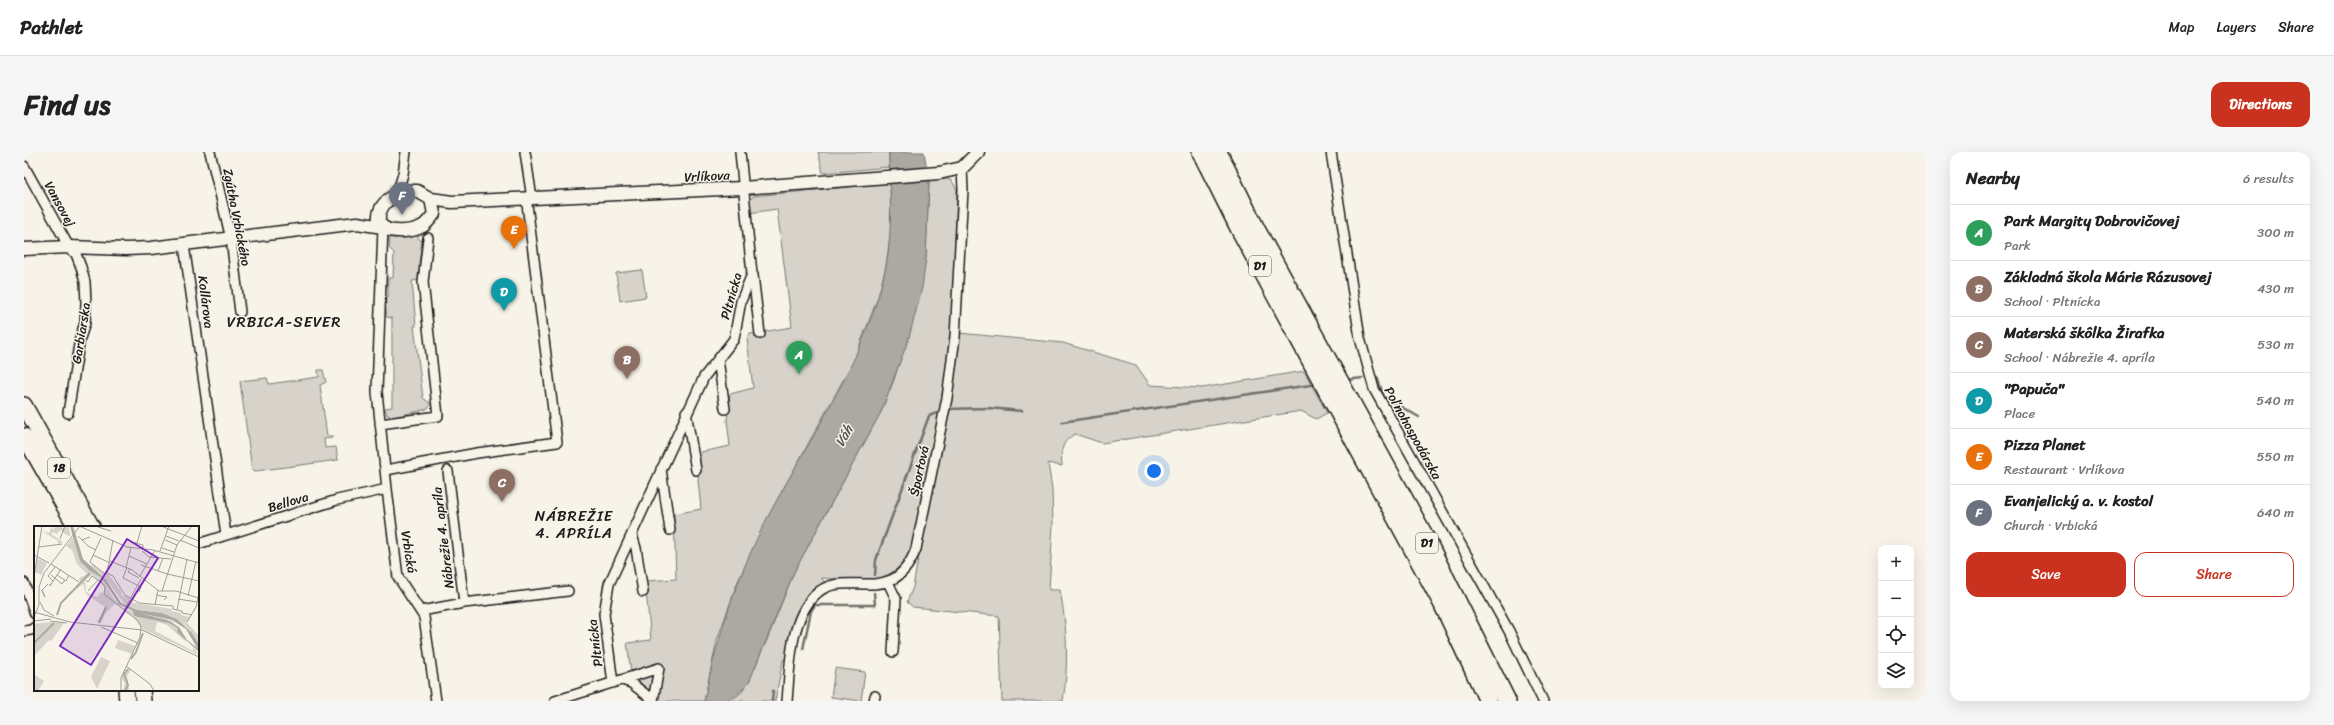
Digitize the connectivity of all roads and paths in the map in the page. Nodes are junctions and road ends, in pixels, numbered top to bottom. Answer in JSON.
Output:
{"nodes":[{"id":1,"x":210,"y":152,"type":"edge"},
{"id":2,"x":406,"y":152,"type":"edge"},
{"id":3,"x":526,"y":152,"type":"edge"},
{"id":4,"x":740,"y":152,"type":"edge"},
{"id":5,"x":978,"y":152,"type":"edge"},
{"id":6,"x":1201,"y":152,"type":"edge"},
{"id":7,"x":1218,"y":152,"type":"edge"},
{"id":8,"x":1331,"y":152,"type":"edge"},
{"id":9,"x":24,"y":166,"type":"edge"},
{"id":10,"x":962,"y":168,"type":"junction"},
{"id":11,"x":403,"y":174,"type":"junction"},
{"id":12,"x":742,"y":188,"type":"junction"},
{"id":13,"x":413,"y":191,"type":"junction"},
{"id":14,"x":397,"y":194,"type":"junction"},
{"id":15,"x":431,"y":199,"type":"junction"},
{"id":16,"x":528,"y":199,"type":"junction"},
{"id":17,"x":452,"y":202,"type":"junction"},
{"id":18,"x":381,"y":207,"type":"junction"},
{"id":19,"x":432,"y":216,"type":"junction"},
{"id":20,"x":357,"y":223,"type":"junction"},
{"id":21,"x":383,"y":227,"type":"junction"},
{"id":22,"x":415,"y":229,"type":"junction"},
{"id":23,"x":428,"y":238,"type":"junction"},
{"id":24,"x":231,"y":239,"type":"junction"},
{"id":25,"x":184,"y":245,"type":"junction"},
{"id":26,"x":24,"y":249,"type":"edge"},
{"id":27,"x":72,"y":250,"type":"junction"},
{"id":28,"x":752,"y":274,"type":"junction"},
{"id":29,"x":240,"y":312,"type":"dead end"},
{"id":30,"x":760,"y":334,"type":"dead end"},
{"id":31,"x":718,"y":359,"type":"junction"},
{"id":32,"x":1332,"y":383,"type":"junction"},
{"id":33,"x":25,"y":409,"type":"edge"},
{"id":34,"x":725,"y":409,"type":"dead end"},
{"id":35,"x":686,"y":412,"type":"junction"},
{"id":36,"x":68,"y":413,"type":"dead end"},
{"id":37,"x":380,"y":424,"type":"junction"},
{"id":38,"x":25,"y":439,"type":"edge"},
{"id":39,"x":661,"y":469,"type":"junction"},
{"id":40,"x":386,"y":470,"type":"junction"},
{"id":41,"x":696,"y":470,"type":"dead end"},
{"id":42,"x":448,"y":471,"type":"dead end"},
{"id":43,"x":387,"y":489,"type":"junction"},
{"id":44,"x":75,"y":526,"type":"edge"},
{"id":45,"x":91,"y":526,"type":"edge"},
{"id":46,"x":670,"y":530,"type":"dead end"},
{"id":47,"x":632,"y":534,"type":"junction"},
{"id":48,"x":226,"y":535,"type":"junction"},
{"id":49,"x":199,"y":544,"type":"edge"},
{"id":50,"x":888,"y":582,"type":"junction"},
{"id":51,"x":24,"y":583,"type":"edge"},
{"id":52,"x":568,"y":591,"type":"dead end"},
{"id":53,"x":643,"y":592,"type":"dead end"},
{"id":54,"x":464,"y":603,"type":"junction"},
{"id":55,"x":34,"y":611,"type":"edge"},
{"id":56,"x":421,"y":611,"type":"junction"},
{"id":57,"x":894,"y":652,"type":"dead end"},
{"id":58,"x":617,"y":681,"type":"junction"},
{"id":59,"x":126,"y":691,"type":"edge"},
{"id":60,"x":142,"y":691,"type":"edge"},
{"id":61,"x":653,"y":700,"type":"edge"},
{"id":62,"x":127,"y":701,"type":"edge"},
{"id":63,"x":143,"y":701,"type":"edge"},
{"id":64,"x":436,"y":701,"type":"edge"},
{"id":65,"x":555,"y":701,"type":"edge"},
{"id":66,"x":787,"y":701,"type":"edge"},
{"id":67,"x":1488,"y":701,"type":"edge"},
{"id":68,"x":1507,"y":701,"type":"edge"},
{"id":69,"x":1543,"y":701,"type":"edge"}],
"edges":[{"from":1,"to":24,"type":"street","name":"Zgútha Vrbického"},
{"from":2,"to":11,"type":"street"},
{"from":3,"to":16,"type":"street"},
{"from":4,"to":12,"type":"street","name":"Pltnícka"},
{"from":5,"to":10,"type":"street"},
{"from":6,"to":32,"type":"highway","number":"D1"},
{"from":7,"to":32,"type":"highway","number":"D1"},
{"from":8,"to":69,"type":"street","name":"Poľnohospodárska"},
{"from":9,"to":27,"type":"street","name":"Vansovej"},
{"from":10,"to":12,"type":"street","name":"Vrlíkova"},
{"from":10,"to":50,"type":"street","name":"Športová"},
{"from":11,"to":13,"type":"street"},
{"from":11,"to":14,"type":"street"},
{"from":12,"to":16,"type":"street","name":"Vrlíkova"},
{"from":12,"to":28,"type":"street","name":"Pltnícka"},
{"from":13,"to":14,"type":"street"},
{"from":13,"to":15,"type":"street"},
{"from":14,"to":18,"type":"street"},
{"from":15,"to":17,"type":"street","name":"Vrlíkova"},
{"from":15,"to":19,"type":"street"},
{"from":16,"to":17,"type":"street","name":"Vrlíkova"},
{"from":16,"to":40,"type":"street"},
{"from":17,"to":19,"type":"street"},
{"from":18,"to":20,"type":"street"},
{"from":18,"to":21,"type":"street"},
{"from":19,"to":22,"type":"street"},
{"from":19,"to":23,"type":"street"},
{"from":20,"to":21,"type":"street"},
{"from":20,"to":24,"type":"street"},
{"from":21,"to":22,"type":"street"},
{"from":21,"to":37,"type":"street","name":"Vrbická"},
{"from":22,"to":23,"type":"street"},
{"from":23,"to":37,"type":"street"},
{"from":24,"to":25,"type":"street"},
{"from":24,"to":29,"type":"street","name":"Zgútha Vrbického"},
{"from":25,"to":27,"type":"street"},
{"from":25,"to":48,"type":"street","name":"Kollárova"},
{"from":26,"to":27,"type":"street"},
{"from":27,"to":36,"type":"street","name":"Garbiarska"},
{"from":28,"to":30,"type":"street"},
{"from":28,"to":31,"type":"street","name":"Pltnícka"},
{"from":31,"to":34,"type":"street"},
{"from":31,"to":35,"type":"street","name":"Pltnícka"},
{"from":32,"to":67,"type":"highway","number":"D1"},
{"from":32,"to":68,"type":"highway","number":"D1"},
{"from":33,"to":45,"type":"main road","number":"18"},
{"from":35,"to":39,"type":"street","name":"Pltnícka"},
{"from":35,"to":41,"type":"street"},
{"from":37,"to":40,"type":"street","name":"Vrbická"},
{"from":38,"to":44,"type":"main road","number":"18"},
{"from":39,"to":46,"type":"street"},
{"from":39,"to":47,"type":"street","name":"Pltnícka"},
{"from":40,"to":43,"type":"street","name":"Vrbická"},
{"from":42,"to":54,"type":"street","name":"Nábrežie 4. apríla"},
{"from":43,"to":48,"type":"street","name":"Bellova"},
{"from":43,"to":56,"type":"street","name":"Vrbická"},
{"from":47,"to":53,"type":"street"},
{"from":47,"to":58,"type":"street","name":"Pltnícka"},
{"from":48,"to":49,"type":"street","name":"Bellova"},
{"from":50,"to":57,"type":"street"},
{"from":50,"to":66,"type":"street","name":"Športová"},
{"from":51,"to":55,"type":"street"},
{"from":52,"to":54,"type":"street","name":"Nábrežie 4. apríla"},
{"from":54,"to":56,"type":"street","name":"Nábrežie 4. apríla"},
{"from":56,"to":64,"type":"street","name":"Vrbická"},
{"from":58,"to":61,"type":"street"},
{"from":58,"to":61,"type":"street"},
{"from":58,"to":65,"type":"street"},
{"from":59,"to":62,"type":"main road"},
{"from":60,"to":63,"type":"main road"}]}
